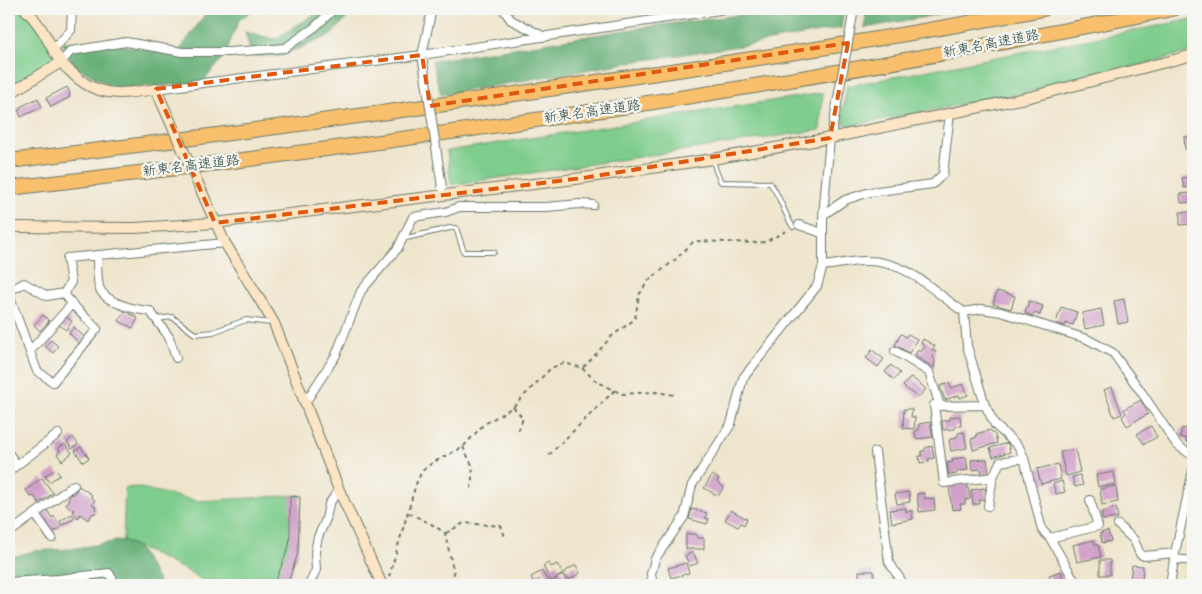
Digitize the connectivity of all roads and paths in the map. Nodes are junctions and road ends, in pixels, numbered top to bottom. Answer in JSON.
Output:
{"nodes":[{"id":1,"x":25,"y":9,"type":"edge"},
{"id":2,"x":72,"y":9,"type":"edge"},
{"id":3,"x":334,"y":9,"type":"edge"},
{"id":4,"x":432,"y":9,"type":"edge"},
{"id":5,"x":503,"y":9,"type":"edge"},
{"id":6,"x":726,"y":9,"type":"edge"},
{"id":7,"x":854,"y":9,"type":"edge"},
{"id":8,"x":1043,"y":9,"type":"edge"},
{"id":9,"x":1172,"y":9,"type":"edge"},
{"id":10,"x":545,"y":37,"type":"junction"},
{"id":11,"x":54,"y":50,"type":"junction"},
{"id":12,"x":422,"y":56,"type":"junction"},
{"id":13,"x":1193,"y":56,"type":"edge"},
{"id":14,"x":61,"y":62,"type":"junction"},
{"id":15,"x":11,"y":89,"type":"edge"},
{"id":16,"x":156,"y":89,"type":"junction"},
{"id":17,"x":950,"y":113,"type":"junction"},
{"id":18,"x":830,"y":138,"type":"junction"},
{"id":19,"x":713,"y":159,"type":"junction"},
{"id":20,"x":9,"y":161,"type":"edge"},
{"id":21,"x":9,"y":188,"type":"edge"},
{"id":22,"x":442,"y":192,"type":"junction"},
{"id":23,"x":593,"y":204,"type":"dead end"},
{"id":24,"x":446,"y":212,"type":"junction"},
{"id":25,"x":823,"y":215,"type":"junction"},
{"id":26,"x":215,"y":223,"type":"junction"},
{"id":27,"x":796,"y":226,"type":"junction"},
{"id":28,"x":9,"y":227,"type":"edge"},
{"id":29,"x":822,"y":233,"type":"junction"},
{"id":30,"x":402,"y":239,"type":"junction"},
{"id":31,"x":225,"y":243,"type":"junction"},
{"id":32,"x":494,"y":252,"type":"dead end"},
{"id":33,"x":97,"y":255,"type":"junction"},
{"id":34,"x":823,"y":266,"type":"junction"},
{"id":35,"x":9,"y":293,"type":"edge"},
{"id":36,"x":64,"y":293,"type":"junction"},
{"id":37,"x":72,"y":304,"type":"junction"},
{"id":38,"x":964,"y":312,"type":"junction"},
{"id":39,"x":157,"y":319,"type":"junction"},
{"id":40,"x":274,"y":323,"type":"junction"},
{"id":41,"x":30,"y":351,"type":"junction"},
{"id":42,"x":895,"y":351,"type":"dead end"},
{"id":43,"x":176,"y":358,"type":"dead end"},
{"id":44,"x":582,"y":368,"type":"junction"},
{"id":45,"x":614,"y":390,"type":"junction"},
{"id":46,"x":675,"y":395,"type":"dead end"},
{"id":47,"x":305,"y":403,"type":"junction"},
{"id":48,"x":985,"y":405,"type":"junction"},
{"id":49,"x":940,"y":406,"type":"junction"},
{"id":50,"x":513,"y":407,"type":"junction"},
{"id":51,"x":518,"y":432,"type":"dead end"},
{"id":52,"x":58,"y":434,"type":"dead end"},
{"id":53,"x":463,"y":447,"type":"junction"},
{"id":54,"x":875,"y":452,"type":"dead end"},
{"id":55,"x":9,"y":454,"type":"edge"},
{"id":56,"x":549,"y":454,"type":"dead end"},
{"id":57,"x":1193,"y":456,"type":"edge"},
{"id":58,"x":1024,"y":458,"type":"junction"},
{"id":59,"x":16,"y":465,"type":"junction"},
{"id":60,"x":1193,"y":470,"type":"edge"},
{"id":61,"x":9,"y":471,"type":"edge"},
{"id":62,"x":993,"y":477,"type":"junction"},
{"id":63,"x":74,"y":485,"type":"dead end"},
{"id":64,"x":471,"y":489,"type":"dead end"},
{"id":65,"x":338,"y":490,"type":"junction"},
{"id":66,"x":1090,"y":500,"type":"dead end"},
{"id":67,"x":988,"y":506,"type":"dead end"},
{"id":68,"x":408,"y":513,"type":"junction"},
{"id":69,"x":35,"y":514,"type":"junction"},
{"id":70,"x":1118,"y":525,"type":"dead end"},
{"id":71,"x":9,"y":533,"type":"edge"},
{"id":72,"x":445,"y":533,"type":"junction"},
{"id":73,"x":504,"y":537,"type":"dead end"},
{"id":74,"x":52,"y":538,"type":"dead end"},
{"id":75,"x":1050,"y":538,"type":"junction"},
{"id":76,"x":1175,"y":556,"type":"junction"},
{"id":77,"x":1193,"y":561,"type":"edge"},
{"id":78,"x":389,"y":576,"type":"dead end"},
{"id":79,"x":9,"y":582,"type":"edge"},
{"id":80,"x":59,"y":582,"type":"edge"},
{"id":81,"x":116,"y":585,"type":"edge"},
{"id":82,"x":309,"y":585,"type":"edge"},
{"id":83,"x":381,"y":585,"type":"edge"},
{"id":84,"x":458,"y":585,"type":"edge"},
{"id":85,"x":653,"y":585,"type":"edge"},
{"id":86,"x":904,"y":585,"type":"edge"},
{"id":87,"x":1077,"y":585,"type":"edge"},
{"id":88,"x":1170,"y":585,"type":"edge"}],
"edges":[{"from":1,"to":11,"type":"street"},
{"from":2,"to":11,"type":"street"},
{"from":3,"to":14,"type":"street"},
{"from":4,"to":12,"type":"street"},
{"from":5,"to":10,"type":"street"},
{"from":6,"to":10,"type":"street"},
{"from":7,"to":18,"type":"street","bridge":true},
{"from":8,"to":20,"type":"highway","name":"新東名高速道路"},
{"from":9,"to":21,"type":"highway","name":"新東名高速道路"},
{"from":10,"to":12,"type":"street"},
{"from":11,"to":14,"type":"street"},
{"from":12,"to":16,"type":"street"},
{"from":12,"to":22,"type":"street","bridge":true},
{"from":13,"to":17,"type":"street"},
{"from":14,"to":15,"type":"street"},
{"from":14,"to":16,"type":"street"},
{"from":16,"to":26,"type":"street","bridge":true},
{"from":17,"to":18,"type":"street"},
{"from":17,"to":25,"type":"street"},
{"from":18,"to":19,"type":"street"},
{"from":18,"to":25,"type":"street"},
{"from":19,"to":22,"type":"street"},
{"from":19,"to":27,"type":"lane"},
{"from":22,"to":24,"type":"street"},
{"from":22,"to":26,"type":"street"},
{"from":23,"to":24,"type":"street"},
{"from":24,"to":30,"type":"street"},
{"from":25,"to":29,"type":"street"},
{"from":26,"to":28,"type":"street"},
{"from":26,"to":31,"type":"street"},
{"from":27,"to":29,"type":"street"},
{"from":27,"to":44,"type":"path"},
{"from":29,"to":34,"type":"street"},
{"from":30,"to":32,"type":"lane"},
{"from":30,"to":47,"type":"street"},
{"from":31,"to":33,"type":"street"},
{"from":31,"to":40,"type":"street"},
{"from":33,"to":36,"type":"street"},
{"from":33,"to":39,"type":"street"},
{"from":34,"to":38,"type":"street"},
{"from":34,"to":85,"type":"street"},
{"from":35,"to":36,"type":"street"},
{"from":35,"to":41,"type":"street"},
{"from":36,"to":37,"type":"street"},
{"from":37,"to":41,"type":"street"},
{"from":37,"to":41,"type":"street"},
{"from":38,"to":48,"type":"street"},
{"from":38,"to":57,"type":"street"},
{"from":39,"to":40,"type":"lane"},
{"from":39,"to":43,"type":"street"},
{"from":40,"to":47,"type":"street"},
{"from":42,"to":49,"type":"street"},
{"from":44,"to":45,"type":"path"},
{"from":44,"to":50,"type":"path"},
{"from":45,"to":46,"type":"path"},
{"from":45,"to":56,"type":"path"},
{"from":47,"to":65,"type":"street"},
{"from":48,"to":49,"type":"street"},
{"from":48,"to":58,"type":"street"},
{"from":49,"to":62,"type":"street"},
{"from":50,"to":51,"type":"path"},
{"from":50,"to":53,"type":"path"},
{"from":52,"to":59,"type":"street"},
{"from":53,"to":64,"type":"path"},
{"from":53,"to":68,"type":"path"},
{"from":54,"to":86,"type":"street"},
{"from":55,"to":59,"type":"street"},
{"from":58,"to":62,"type":"street"},
{"from":58,"to":75,"type":"street"},
{"from":59,"to":61,"type":"street"},
{"from":60,"to":76,"type":"street"},
{"from":62,"to":67,"type":"street"},
{"from":63,"to":69,"type":"street"},
{"from":65,"to":82,"type":"street"},
{"from":65,"to":83,"type":"street"},
{"from":66,"to":75,"type":"street"},
{"from":68,"to":72,"type":"path"},
{"from":68,"to":78,"type":"path"},
{"from":69,"to":71,"type":"street"},
{"from":69,"to":74,"type":"street"},
{"from":70,"to":76,"type":"street"},
{"from":72,"to":73,"type":"path"},
{"from":72,"to":84,"type":"path"},
{"from":75,"to":87,"type":"street"},
{"from":76,"to":77,"type":"street"},
{"from":76,"to":88,"type":"street"},
{"from":79,"to":80,"type":"street"},
{"from":80,"to":81,"type":"street"}]}
